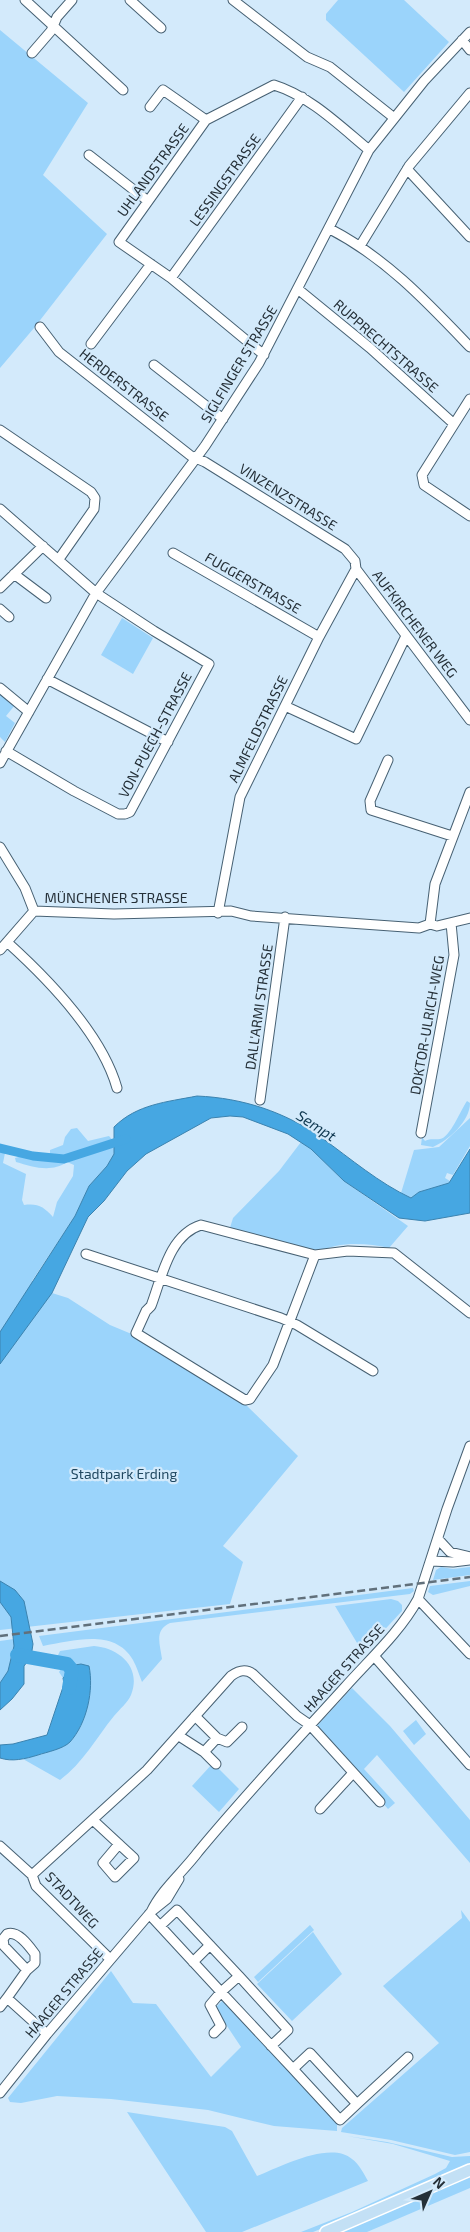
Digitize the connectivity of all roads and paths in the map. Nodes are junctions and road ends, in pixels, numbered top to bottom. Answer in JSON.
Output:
{"nodes":[{"id":1,"x":25,"y":0,"type":"edge"},
{"id":2,"x":72,"y":0,"type":"edge"},
{"id":3,"x":130,"y":0,"type":"edge"},
{"id":4,"x":233,"y":0,"type":"edge"},
{"id":5,"x":53,"y":24,"type":"junction"},
{"id":6,"x":162,"y":28,"type":"dead end"},
{"id":7,"x":470,"y":32,"type":"edge"},
{"id":8,"x":462,"y":40,"type":"junction"},
{"id":9,"x":470,"y":50,"type":"edge"},
{"id":10,"x":32,"y":53,"type":"dead end"},
{"id":11,"x":123,"y":90,"type":"dead end"},
{"id":12,"x":470,"y":93,"type":"edge"},
{"id":13,"x":302,"y":97,"type":"junction"},
{"id":14,"x":150,"y":107,"type":"dead end"},
{"id":15,"x":393,"y":117,"type":"junction"},
{"id":16,"x":206,"y":120,"type":"junction"},
{"id":17,"x":369,"y":150,"type":"junction"},
{"id":18,"x":88,"y":155,"type":"dead end"},
{"id":19,"x":407,"y":169,"type":"junction"},
{"id":20,"x":148,"y":201,"type":"junction"},
{"id":21,"x":330,"y":229,"type":"junction"},
{"id":22,"x":470,"y":237,"type":"edge"},
{"id":23,"x":360,"y":246,"type":"junction"},
{"id":24,"x":151,"y":264,"type":"junction"},
{"id":25,"x":171,"y":278,"type":"junction"},
{"id":26,"x":299,"y":290,"type":"junction"},
{"id":27,"x":40,"y":328,"type":"dead end"},
{"id":28,"x":91,"y":344,"type":"dead end"},
{"id":29,"x":470,"y":347,"type":"edge"},
{"id":30,"x":264,"y":355,"type":"junction"},
{"id":31,"x":154,"y":365,"type":"dead end"},
{"id":32,"x":470,"y":400,"type":"edge"},
{"id":33,"x":223,"y":420,"type":"junction"},
{"id":34,"x":454,"y":424,"type":"junction"},
{"id":35,"x":0,"y":430,"type":"edge"},
{"id":36,"x":196,"y":458,"type":"junction"},
{"id":37,"x":0,"y":509,"type":"edge"},
{"id":38,"x":470,"y":516,"type":"edge"},
{"id":39,"x":43,"y":546,"type":"junction"},
{"id":40,"x":173,"y":553,"type":"dead end"},
{"id":41,"x":60,"y":559,"type":"junction"},
{"id":42,"x":356,"y":569,"type":"junction"},
{"id":43,"x":14,"y":574,"type":"junction"},
{"id":44,"x":0,"y":588,"type":"edge"},
{"id":45,"x":96,"y":593,"type":"junction"},
{"id":46,"x":46,"y":598,"type":"dead end"},
{"id":47,"x":0,"y":609,"type":"edge"},
{"id":48,"x":9,"y":617,"type":"dead end"},
{"id":49,"x":406,"y":636,"type":"junction"},
{"id":50,"x":319,"y":637,"type":"junction"},
{"id":51,"x":48,"y":679,"type":"junction"},
{"id":52,"x":0,"y":688,"type":"edge"},
{"id":53,"x":285,"y":706,"type":"junction"},
{"id":54,"x":29,"y":712,"type":"junction"},
{"id":55,"x":470,"y":720,"type":"edge"},
{"id":56,"x":168,"y":742,"type":"junction"},
{"id":57,"x":6,"y":751,"type":"junction"},
{"id":58,"x":388,"y":760,"type":"dead end"},
{"id":59,"x":0,"y":763,"type":"edge"},
{"id":60,"x":470,"y":792,"type":"edge"},
{"id":61,"x":452,"y":836,"type":"junction"},
{"id":62,"x":0,"y":847,"type":"edge"},
{"id":63,"x":34,"y":911,"type":"junction"},
{"id":64,"x":218,"y":913,"type":"junction"},
{"id":65,"x":285,"y":917,"type":"junction"},
{"id":66,"x":470,"y":918,"type":"edge"},
{"id":67,"x":451,"y":923,"type":"junction"},
{"id":68,"x":430,"y":924,"type":"junction"},
{"id":69,"x":7,"y":942,"type":"junction"},
{"id":70,"x":0,"y":950,"type":"edge"},
{"id":71,"x":117,"y":1088,"type":"dead end"},
{"id":72,"x":260,"y":1100,"type":"dead end"},
{"id":73,"x":421,"y":1133,"type":"dead end"},
{"id":74,"x":86,"y":1254,"type":"dead end"},
{"id":75,"x":315,"y":1255,"type":"junction"},
{"id":76,"x":162,"y":1278,"type":"junction"},
{"id":77,"x":470,"y":1313,"type":"edge"},
{"id":78,"x":289,"y":1323,"type":"junction"},
{"id":79,"x":374,"y":1371,"type":"dead end"},
{"id":80,"x":470,"y":1446,"type":"edge"},
{"id":81,"x":438,"y":1539,"type":"junction"},
{"id":82,"x":470,"y":1558,"type":"edge"},
{"id":83,"x":431,"y":1561,"type":"junction"},
{"id":84,"x":418,"y":1599,"type":"junction"},
{"id":85,"x":470,"y":1654,"type":"edge"},
{"id":86,"x":374,"y":1656,"type":"junction"},
{"id":87,"x":195,"y":1716,"type":"junction"},
{"id":88,"x":310,"y":1725,"type":"junction"},
{"id":89,"x":242,"y":1727,"type":"dead end"},
{"id":90,"x":178,"y":1736,"type":"junction"},
{"id":91,"x":217,"y":1738,"type":"junction"},
{"id":92,"x":204,"y":1752,"type":"junction"},
{"id":93,"x":216,"y":1764,"type":"dead end"},
{"id":94,"x":470,"y":1765,"type":"edge"},
{"id":95,"x":353,"y":1773,"type":"junction"},
{"id":96,"x":380,"y":1802,"type":"dead end"},
{"id":97,"x":320,"y":1808,"type":"dead end"},
{"id":98,"x":94,"y":1821,"type":"junction"},
{"id":99,"x":119,"y":1844,"type":"dead end"},
{"id":100,"x":0,"y":1846,"type":"edge"},
{"id":101,"x":32,"y":1875,"type":"junction"},
{"id":102,"x":150,"y":1913,"type":"junction"},
{"id":103,"x":160,"y":1926,"type":"junction"},
{"id":104,"x":210,"y":1945,"type":"junction"},
{"id":105,"x":110,"y":1958,"type":"junction"},
{"id":106,"x":193,"y":1962,"type":"junction"},
{"id":107,"x":27,"y":1970,"type":"dead end"},
{"id":108,"x":238,"y":1976,"type":"junction"},
{"id":109,"x":221,"y":1992,"type":"junction"},
{"id":110,"x":7,"y":1998,"type":"junction"},
{"id":111,"x":0,"y":2007,"type":"edge"},
{"id":112,"x":214,"y":2033,"type":"dead end"},
{"id":113,"x":47,"y":2034,"type":"junction"},
{"id":114,"x":271,"y":2046,"type":"junction"},
{"id":115,"x":408,"y":2057,"type":"dead end"},
{"id":116,"x":293,"y":2069,"type":"junction"},
{"id":117,"x":0,"y":2093,"type":"edge"},
{"id":118,"x":357,"y":2104,"type":"junction"},
{"id":119,"x":470,"y":2170,"type":"edge"},
{"id":120,"x":326,"y":2232,"type":"edge"}],
"edges":[{"from":1,"to":5,"type":"street"},
{"from":2,"to":5,"type":"street"},
{"from":3,"to":6,"type":"street"},
{"from":4,"to":15,"type":"street"},
{"from":5,"to":10,"type":"street"},
{"from":5,"to":11,"type":"street"},
{"from":7,"to":8,"type":"street","name":"SIGLFINGER STRASSE"},
{"from":8,"to":9,"type":"street"},
{"from":8,"to":15,"type":"street","name":"SIGLFINGER STRASSE"},
{"from":12,"to":19,"type":"street"},
{"from":13,"to":16,"type":"street","name":"UHLANDSTRASSE"},
{"from":13,"to":17,"type":"street","name":"UHLANDSTRASSE"},
{"from":13,"to":25,"type":"street","name":"LESSINGSTRASSE"},
{"from":14,"to":16,"type":"street"},
{"from":15,"to":17,"type":"street","name":"SIGLFINGER STRASSE"},
{"from":16,"to":20,"type":"street","name":"UHLANDSTRASSE"},
{"from":17,"to":21,"type":"street","name":"SIGLFINGER STRASSE"},
{"from":18,"to":20,"type":"street"},
{"from":19,"to":22,"type":"street"},
{"from":19,"to":23,"type":"street"},
{"from":20,"to":24,"type":"street","name":"UHLANDSTRASSE"},
{"from":21,"to":23,"type":"street"},
{"from":21,"to":26,"type":"street","name":"SIGLFINGER STRASSE"},
{"from":23,"to":29,"type":"street"},
{"from":24,"to":25,"type":"street","name":"UHLANDSTRASSE"},
{"from":24,"to":28,"type":"street"},
{"from":25,"to":30,"type":"street","name":"UHLANDSTRASSE"},
{"from":26,"to":30,"type":"street","name":"SIGLFINGER STRASSE"},
{"from":26,"to":34,"type":"street","name":"RUPPRECHTSTRASSE"},
{"from":27,"to":36,"type":"street","name":"HERDERSTRASSE"},
{"from":30,"to":33,"type":"street","name":"SIGLFINGER STRASSE"},
{"from":31,"to":33,"type":"street"},
{"from":32,"to":34,"type":"street"},
{"from":33,"to":36,"type":"street","name":"SIGLFINGER STRASSE"},
{"from":34,"to":38,"type":"street"},
{"from":35,"to":41,"type":"street"},
{"from":36,"to":42,"type":"street","name":"VINZENZSTRASSE"},
{"from":36,"to":45,"type":"street","name":"SIGLFINGER STRASSE"},
{"from":37,"to":39,"type":"street"},
{"from":39,"to":41,"type":"street"},
{"from":39,"to":43,"type":"street"},
{"from":40,"to":50,"type":"street","name":"FUGGERSTRASSE"},
{"from":41,"to":45,"type":"street"},
{"from":42,"to":49,"type":"street","name":"AUFKIRCHENER WEG"},
{"from":42,"to":50,"type":"street","name":"ALMFELDSTRASSE"},
{"from":43,"to":44,"type":"street"},
{"from":43,"to":46,"type":"street"},
{"from":45,"to":51,"type":"street","name":"SIGLFINGER STRASSE"},
{"from":45,"to":56,"type":"street","name":"VON-PUECH-STRASSE"},
{"from":47,"to":48,"type":"street"},
{"from":49,"to":53,"type":"street"},
{"from":49,"to":55,"type":"street","name":"AUFKIRCHENER WEG"},
{"from":50,"to":53,"type":"street","name":"ALMFELDSTRASSE"},
{"from":51,"to":54,"type":"street","name":"SIGLFINGER STRASSE"},
{"from":51,"to":56,"type":"street"},
{"from":52,"to":54,"type":"street"},
{"from":53,"to":64,"type":"street","name":"ALMFELDSTRASSE"},
{"from":54,"to":57,"type":"street","name":"SIGLFINGER STRASSE"},
{"from":56,"to":57,"type":"street","name":"VON-PUECH-STRASSE"},
{"from":57,"to":59,"type":"street","name":"SIGLFINGER STRASSE"},
{"from":58,"to":61,"type":"street"},
{"from":60,"to":61,"type":"street"},
{"from":61,"to":68,"type":"street"},
{"from":62,"to":63,"type":"street"},
{"from":63,"to":64,"type":"street","name":"MÜNCHENER STRASSE"},
{"from":63,"to":69,"type":"street","name":"MÜNCHENER STRASSE"},
{"from":64,"to":65,"type":"street","name":"MÜNCHENER STRASSE"},
{"from":65,"to":68,"type":"street","name":"MÜNCHENER STRASSE"},
{"from":65,"to":72,"type":"street","name":"DALL'ARMI STRASSE"},
{"from":66,"to":67,"type":"street","name":"MÜNCHENER STRASSE"},
{"from":67,"to":68,"type":"street","name":"MÜNCHENER STRASSE"},
{"from":67,"to":73,"type":"street","name":"DOKTOR-ULRICH-WEG"},
{"from":69,"to":70,"type":"street","name":"MÜNCHENER STRASSE"},
{"from":69,"to":71,"type":"street"},
{"from":74,"to":76,"type":"street"},
{"from":75,"to":76,"type":"street"},
{"from":75,"to":77,"type":"street"},
{"from":75,"to":78,"type":"street"},
{"from":76,"to":78,"type":"street"},
{"from":76,"to":78,"type":"street"},
{"from":78,"to":79,"type":"street"},
{"from":80,"to":81,"type":"street","name":"HAAGER STRASSE"},
{"from":81,"to":82,"type":"street"},
{"from":81,"to":83,"type":"street","name":"HAAGER STRASSE"},
{"from":82,"to":83,"type":"street"},
{"from":83,"to":84,"type":"street","name":"HAAGER STRASSE"},
{"from":84,"to":85,"type":"street"},
{"from":84,"to":86,"type":"street","name":"HAAGER STRASSE"},
{"from":86,"to":88,"type":"street","name":"HAAGER STRASSE"},
{"from":86,"to":94,"type":"street"},
{"from":87,"to":88,"type":"street","name":"STADTWEG"},
{"from":87,"to":90,"type":"street","name":"STADTWEG"},
{"from":87,"to":91,"type":"street"},
{"from":88,"to":95,"type":"street"},
{"from":88,"to":102,"type":"street","name":"HAAGER STRASSE"},
{"from":89,"to":91,"type":"street"},
{"from":90,"to":92,"type":"street"},
{"from":90,"to":98,"type":"street","name":"STADTWEG"},
{"from":91,"to":92,"type":"street"},
{"from":92,"to":93,"type":"street"},
{"from":95,"to":96,"type":"street"},
{"from":95,"to":97,"type":"street"},
{"from":98,"to":99,"type":"street"},
{"from":98,"to":101,"type":"street","name":"STADTWEG"},
{"from":100,"to":101,"type":"street"},
{"from":101,"to":105,"type":"street","name":"STADTWEG"},
{"from":102,"to":103,"type":"street"},
{"from":102,"to":105,"type":"street","name":"HAAGER STRASSE"},
{"from":103,"to":104,"type":"street"},
{"from":103,"to":106,"type":"street"},
{"from":104,"to":106,"type":"street"},
{"from":104,"to":108,"type":"street"},
{"from":105,"to":113,"type":"street","name":"HAAGER STRASSE"},
{"from":106,"to":109,"type":"street"},
{"from":107,"to":110,"type":"street"},
{"from":108,"to":109,"type":"street"},
{"from":108,"to":114,"type":"street"},
{"from":109,"to":112,"type":"street"},
{"from":109,"to":114,"type":"street"},
{"from":110,"to":111,"type":"street"},
{"from":110,"to":113,"type":"street"},
{"from":113,"to":117,"type":"street","name":"HAAGER STRASSE"},
{"from":114,"to":116,"type":"street"},
{"from":115,"to":118,"type":"street"},
{"from":116,"to":118,"type":"street"},
{"from":116,"to":118,"type":"street"},
{"from":119,"to":120,"type":"main road"}]}
